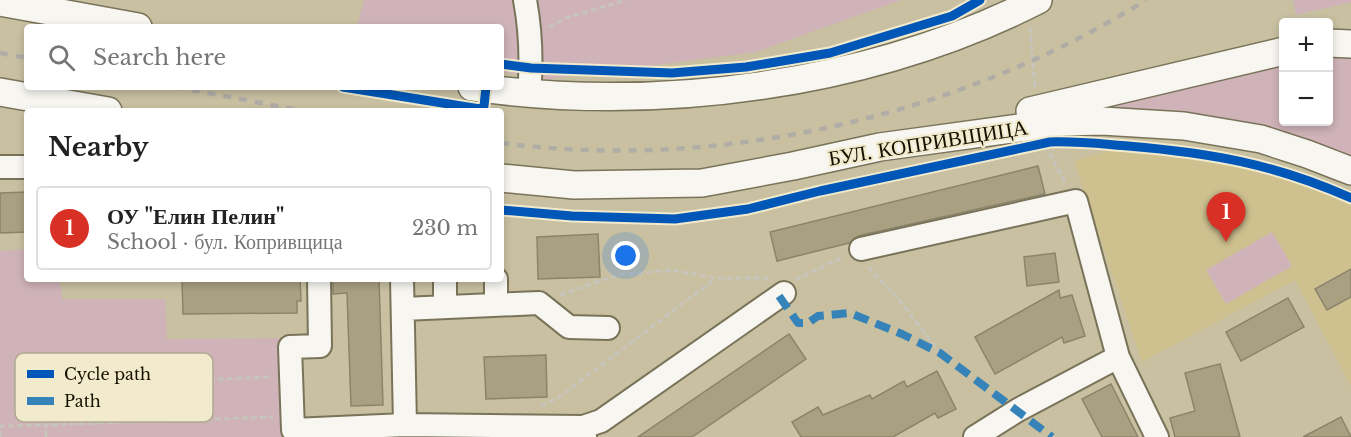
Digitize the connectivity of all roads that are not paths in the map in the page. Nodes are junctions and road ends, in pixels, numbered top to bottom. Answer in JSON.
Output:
{"nodes":[{"id":1,"x":525,"y":0,"type":"edge"},
{"id":2,"x":0,"y":2,"type":"edge"},
{"id":3,"x":1034,"y":11,"type":"edge"},
{"id":4,"x":121,"y":24,"type":"edge"},
{"id":5,"x":1333,"y":43,"type":"edge"},
{"id":6,"x":1351,"y":44,"type":"edge"},
{"id":7,"x":1279,"y":52,"type":"edge"},
{"id":8,"x":500,"y":90,"type":"edge"},
{"id":9,"x":0,"y":92,"type":"edge"},
{"id":10,"x":529,"y":93,"type":"junction"},
{"id":11,"x":91,"y":108,"type":"edge"},
{"id":12,"x":880,"y":147,"type":"junction"},
{"id":13,"x":0,"y":167,"type":"edge"},
{"id":14,"x":24,"y":167,"type":"edge"},
{"id":15,"x":1351,"y":171,"type":"edge"},
{"id":16,"x":504,"y":178,"type":"edge"},
{"id":17,"x":859,"y":259,"type":"road end"},
{"id":18,"x":785,"y":281,"type":"road end"},
{"id":19,"x":319,"y":282,"type":"edge"},
{"id":20,"x":402,"y":282,"type":"edge"},
{"id":21,"x":445,"y":282,"type":"edge"},
{"id":22,"x":496,"y":282,"type":"edge"},
{"id":23,"x":496,"y":304,"type":"junction"},
{"id":24,"x":444,"y":307,"type":"junction"},
{"id":25,"x":403,"y":309,"type":"junction"},
{"id":26,"x":608,"y":328,"type":"dead end"},
{"id":27,"x":1118,"y":357,"type":"junction"},
{"id":28,"x":405,"y":425,"type":"junction"},
{"id":29,"x":584,"y":432,"type":"edge"},
{"id":30,"x":351,"y":433,"type":"edge"},
{"id":31,"x":975,"y":437,"type":"edge"},
{"id":32,"x":1157,"y":437,"type":"edge"}],
"edges":[{"from":1,"to":10,"type":"street"},
{"from":2,"to":4,"type":"main road"},
{"from":3,"to":10,"type":"main road"},
{"from":5,"to":6,"type":"main road"},
{"from":7,"to":12,"type":"main road"},
{"from":8,"to":10,"type":"main road"},
{"from":9,"to":11,"type":"main road"},
{"from":12,"to":15,"type":"main road","name":"БУЛ. КОПРИВЩИЦА"},
{"from":12,"to":16,"type":"main road","name":"БУЛ. КОПРИВЩИЦА"},
{"from":13,"to":14,"type":"street"},
{"from":17,"to":27,"type":"street"},
{"from":18,"to":29,"type":"street"},
{"from":19,"to":30,"type":"street"},
{"from":20,"to":25,"type":"street"},
{"from":21,"to":24,"type":"street"},
{"from":22,"to":23,"type":"street"},
{"from":23,"to":24,"type":"street"},
{"from":23,"to":26,"type":"street"},
{"from":24,"to":25,"type":"street"},
{"from":25,"to":28,"type":"street"},
{"from":27,"to":31,"type":"street"},
{"from":27,"to":32,"type":"street"},
{"from":28,"to":29,"type":"street"},
{"from":28,"to":30,"type":"street"}]}
